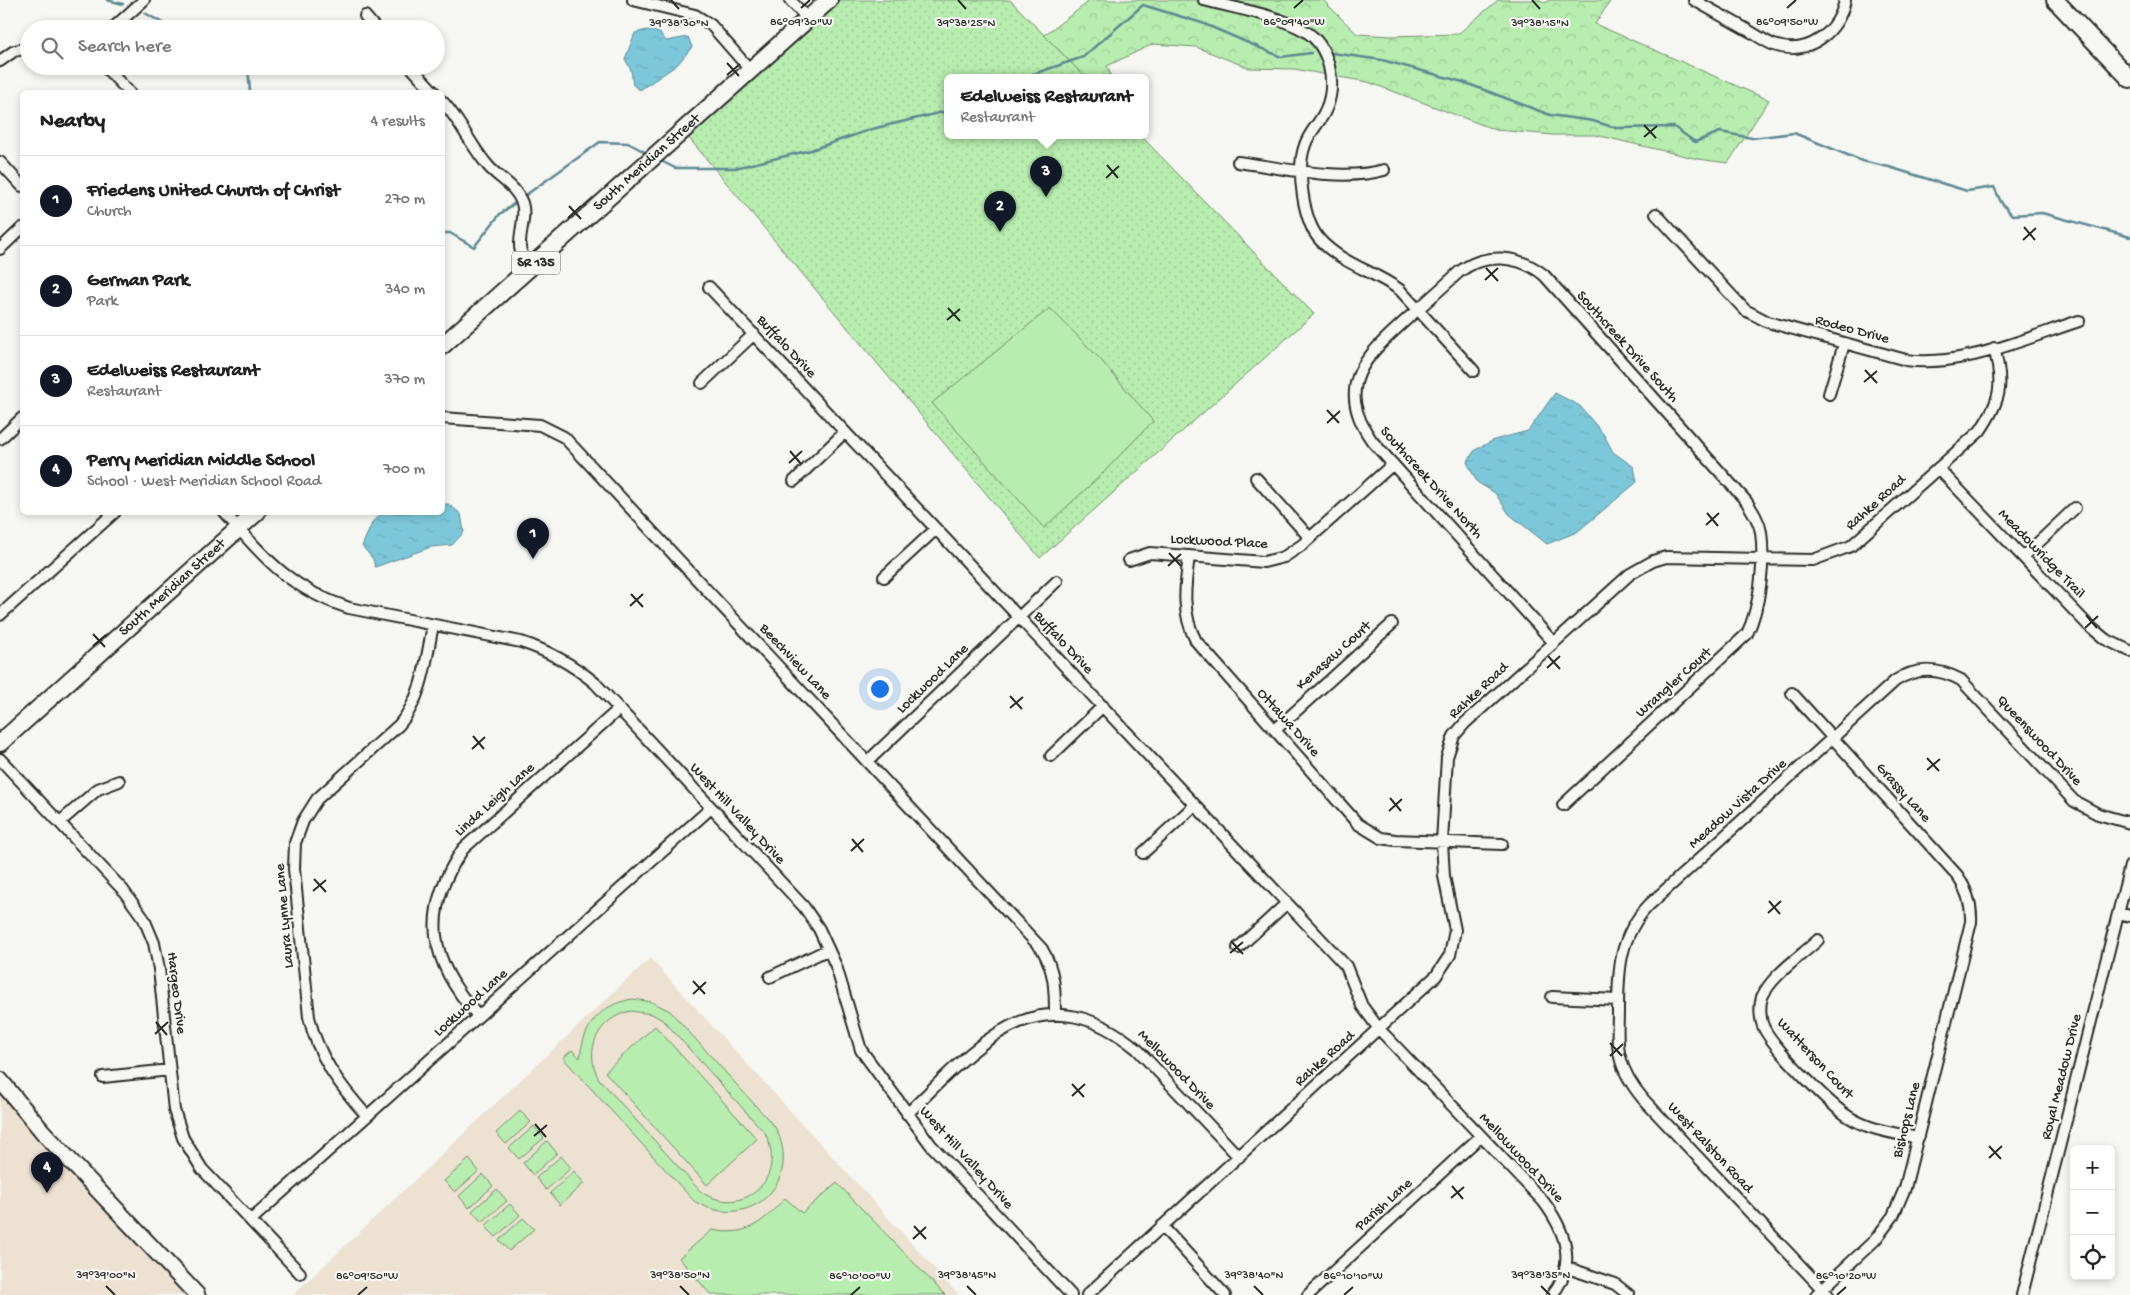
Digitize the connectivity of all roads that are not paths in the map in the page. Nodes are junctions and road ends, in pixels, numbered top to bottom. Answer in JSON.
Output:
{"nodes":[{"id":1,"x":144,"y":0,"type":"edge"},
{"id":2,"x":634,"y":0,"type":"edge"},
{"id":3,"x":790,"y":0,"type":"edge"},
{"id":4,"x":830,"y":0,"type":"edge"},
{"id":5,"x":1204,"y":0,"type":"edge"},
{"id":6,"x":1694,"y":0,"type":"edge"},
{"id":7,"x":1845,"y":0,"type":"edge"},
{"id":8,"x":2055,"y":0,"type":"edge"},
{"id":9,"x":365,"y":16,"type":"dead end"},
{"id":10,"x":808,"y":19,"type":"junction"},
{"id":11,"x":122,"y":20,"type":"edge"},
{"id":12,"x":368,"y":20,"type":"edge"},
{"id":13,"x":20,"y":50,"type":"edge"},
{"id":14,"x":0,"y":61,"type":"edge"},
{"id":15,"x":751,"y":70,"type":"junction"},
{"id":16,"x":112,"y":75,"type":"edge"},
{"id":17,"x":418,"y":75,"type":"edge"},
{"id":18,"x":2130,"y":79,"type":"edge"},
{"id":19,"x":126,"y":90,"type":"edge"},
{"id":20,"x":432,"y":90,"type":"edge"},
{"id":21,"x":445,"y":104,"type":"edge"},
{"id":22,"x":0,"y":162,"type":"edge"},
{"id":23,"x":1238,"y":162,"type":"dead end"},
{"id":24,"x":1301,"y":170,"type":"junction"},
{"id":25,"x":1384,"y":170,"type":"dead end"},
{"id":26,"x":20,"y":184,"type":"edge"},
{"id":27,"x":1656,"y":214,"type":"dead end"},
{"id":28,"x":20,"y":230,"type":"edge"},
{"id":29,"x":0,"y":249,"type":"edge"},
{"id":30,"x":533,"y":265,"type":"junction"},
{"id":31,"x":709,"y":287,"type":"dead end"},
{"id":32,"x":1418,"y":309,"type":"junction"},
{"id":33,"x":2079,"y":321,"type":"dead end"},
{"id":34,"x":754,"y":334,"type":"junction"},
{"id":35,"x":445,"y":343,"type":"edge"},
{"id":36,"x":1844,"y":344,"type":"junction"},
{"id":37,"x":1994,"y":348,"type":"junction"},
{"id":38,"x":1474,"y":370,"type":"dead end"},
{"id":39,"x":702,"y":383,"type":"dead end"},
{"id":40,"x":1829,"y":394,"type":"dead end"},
{"id":41,"x":445,"y":418,"type":"edge"},
{"id":42,"x":20,"y":420,"type":"edge"},
{"id":43,"x":845,"y":432,"type":"junction"},
{"id":44,"x":0,"y":439,"type":"edge"},
{"id":45,"x":1393,"y":464,"type":"junction"},
{"id":46,"x":1938,"y":468,"type":"junction"},
{"id":47,"x":1256,"y":478,"type":"dead end"},
{"id":48,"x":794,"y":481,"type":"dead end"},
{"id":49,"x":2075,"y":508,"type":"dead end"},
{"id":50,"x":112,"y":515,"type":"edge"},
{"id":51,"x":227,"y":515,"type":"edge"},
{"id":52,"x":254,"y":515,"type":"edge"},
{"id":53,"x":936,"y":528,"type":"junction"},
{"id":54,"x":239,"y":529,"type":"junction"},
{"id":55,"x":1310,"y":538,"type":"junction"},
{"id":56,"x":1189,"y":556,"type":"junction"},
{"id":57,"x":2024,"y":557,"type":"junction"},
{"id":58,"x":1129,"y":560,"type":"dead end"},
{"id":59,"x":1761,"y":560,"type":"junction"},
{"id":60,"x":884,"y":577,"type":"dead end"},
{"id":61,"x":1057,"y":581,"type":"dead end"},
{"id":62,"x":0,"y":615,"type":"edge"},
{"id":63,"x":1019,"y":617,"type":"junction"},
{"id":64,"x":1392,"y":624,"type":"dead end"},
{"id":65,"x":434,"y":625,"type":"junction"},
{"id":66,"x":1554,"y":643,"type":"junction"},
{"id":67,"x":2130,"y":651,"type":"edge"},
{"id":68,"x":1932,"y":670,"type":"joint"},
{"id":69,"x":1792,"y":693,"type":"dead end"},
{"id":70,"x":1103,"y":706,"type":"junction"},
{"id":71,"x":619,"y":708,"type":"junction"},
{"id":72,"x":1275,"y":730,"type":"junction"},
{"id":73,"x":1833,"y":738,"type":"junction"},
{"id":74,"x":0,"y":743,"type":"edge"},
{"id":75,"x":1052,"y":756,"type":"dead end"},
{"id":76,"x":0,"y":759,"type":"edge"},
{"id":77,"x":867,"y":762,"type":"junction"},
{"id":78,"x":119,"y":781,"type":"dead end"},
{"id":79,"x":1195,"y":805,"type":"junction"},
{"id":80,"x":1563,"y":805,"type":"dead end"},
{"id":81,"x":712,"y":808,"type":"junction"},
{"id":82,"x":60,"y":822,"type":"junction"},
{"id":83,"x":2130,"y":823,"type":"edge"},
{"id":84,"x":1442,"y":842,"type":"junction"},
{"id":85,"x":1502,"y":844,"type":"dead end"},
{"id":86,"x":1143,"y":853,"type":"dead end"},
{"id":87,"x":2130,"y":866,"type":"edge"},
{"id":88,"x":1287,"y":904,"type":"junction"},
{"id":89,"x":2119,"y":913,"type":"junction"},
{"id":90,"x":2130,"y":916,"type":"edge"},
{"id":91,"x":1971,"y":922,"type":"joint"},
{"id":92,"x":1818,"y":940,"type":"dead end"},
{"id":93,"x":1238,"y":948,"type":"dead end"},
{"id":94,"x":828,"y":950,"type":"junction"},
{"id":95,"x":770,"y":977,"type":"dead end"},
{"id":96,"x":1552,"y":997,"type":"dead end"},
{"id":97,"x":1618,"y":1000,"type":"junction"},
{"id":98,"x":1054,"y":1015,"type":"junction"},
{"id":99,"x":478,"y":1016,"type":"junction"},
{"id":100,"x":1380,"y":1030,"type":"junction"},
{"id":101,"x":170,"y":1070,"type":"junction"},
{"id":102,"x":103,"y":1077,"type":"dead end"},
{"id":103,"x":0,"y":1080,"type":"edge"},
{"id":104,"x":907,"y":1114,"type":"junction"},
{"id":105,"x":367,"y":1116,"type":"junction"},
{"id":106,"x":1481,"y":1136,"type":"junction"},
{"id":107,"x":1918,"y":1138,"type":"junction"},
{"id":108,"x":1239,"y":1157,"type":"junction"},
{"id":109,"x":250,"y":1220,"type":"junction"},
{"id":110,"x":1162,"y":1226,"type":"junction"},
{"id":111,"x":1565,"y":1267,"type":"junction"},
{"id":112,"x":300,"y":1273,"type":"dead end"},
{"id":113,"x":1822,"y":1293,"type":"edge"},
{"id":114,"x":197,"y":1295,"type":"edge"},
{"id":115,"x":1071,"y":1295,"type":"edge"},
{"id":116,"x":1087,"y":1295,"type":"edge"},
{"id":117,"x":1225,"y":1295,"type":"edge"},
{"id":118,"x":1308,"y":1295,"type":"edge"},
{"id":119,"x":1552,"y":1295,"type":"edge"},
{"id":120,"x":1629,"y":1295,"type":"edge"},
{"id":121,"x":2022,"y":1295,"type":"edge"}],
"edges":[{"from":1,"to":11,"type":"street"},
{"from":2,"to":15,"type":"street"},
{"from":3,"to":10,"type":"street"},
{"from":4,"to":10,"type":"main road","name":"South Meridian Street","number":"SR 135"},
{"from":5,"to":24,"type":"street"},
{"from":6,"to":7,"type":"street"},
{"from":8,"to":18,"type":"main road"},
{"from":9,"to":12,"type":"street"},
{"from":10,"to":15,"type":"main road","name":"South Meridian Street","number":"SR 135"},
{"from":13,"to":14,"type":"street"},
{"from":15,"to":30,"type":"main road","name":"South Meridian Street","number":"SR 135"},
{"from":16,"to":19,"type":"street"},
{"from":17,"to":20,"type":"street"},
{"from":21,"to":30,"type":"street"},
{"from":22,"to":26,"type":"street"},
{"from":23,"to":24,"type":"street"},
{"from":24,"to":25,"type":"street"},
{"from":24,"to":32,"type":"street"},
{"from":27,"to":36,"type":"street","name":"Rodeo Drive"},
{"from":28,"to":29,"type":"street"},
{"from":30,"to":35,"type":"main road","name":"South Meridian Street","number":"SR 135"},
{"from":31,"to":34,"type":"street","name":"Buffalo Drive"},
{"from":32,"to":38,"type":"street"},
{"from":32,"to":45,"type":"street","name":"Southcreek Drive North"},
{"from":32,"to":59,"type":"street","name":"Southcreek Drive South"},
{"from":33,"to":37,"type":"street","name":"Rodeo Drive"},
{"from":34,"to":39,"type":"street"},
{"from":34,"to":43,"type":"street","name":"Buffalo Drive"},
{"from":36,"to":37,"type":"street","name":"Rodeo Drive"},
{"from":36,"to":40,"type":"street"},
{"from":37,"to":46,"type":"street","name":"Rahke Road"},
{"from":41,"to":77,"type":"street","name":"Beechview Lane"},
{"from":42,"to":44,"type":"street"},
{"from":43,"to":48,"type":"street"},
{"from":43,"to":53,"type":"street","name":"Buffalo Drive"},
{"from":45,"to":55,"type":"street","name":"Lockwood Place"},
{"from":45,"to":66,"type":"street","name":"Southcreek Drive North"},
{"from":46,"to":57,"type":"street","name":"Meadowridge Trail"},
{"from":46,"to":59,"type":"street","name":"Rahke Road"},
{"from":47,"to":55,"type":"street"},
{"from":49,"to":57,"type":"street"},
{"from":50,"to":62,"type":"street"},
{"from":51,"to":54,"type":"street","name":"West Hill Valley Drive"},
{"from":52,"to":54,"type":"main road","name":"South Meridian Street"},
{"from":53,"to":60,"type":"street"},
{"from":53,"to":63,"type":"street","name":"Buffalo Drive"},
{"from":54,"to":65,"type":"street","name":"West Hill Valley Drive"},
{"from":54,"to":74,"type":"main road","name":"South Meridian Street"},
{"from":55,"to":56,"type":"street","name":"Lockwood Place"},
{"from":56,"to":58,"type":"street","name":"Lockwood Place"},
{"from":56,"to":72,"type":"street","name":"Ottawa Drive"},
{"from":57,"to":67,"type":"street","name":"Meadowridge Trail"},
{"from":59,"to":66,"type":"street","name":"Rahke Road"},
{"from":59,"to":80,"type":"street","name":"Wrangler Court"},
{"from":61,"to":63,"type":"street","name":"Lockwood Lane"},
{"from":63,"to":70,"type":"street","name":"Buffalo Drive"},
{"from":63,"to":77,"type":"street","name":"Lockwood Lane"},
{"from":64,"to":72,"type":"street","name":"Kenasaw Court"},
{"from":65,"to":71,"type":"street","name":"West Hill Valley Drive"},
{"from":65,"to":105,"type":"street","name":"Laura Lynne Lane"},
{"from":66,"to":84,"type":"street","name":"Rahke Road"},
{"from":68,"to":73,"type":"street","name":"Meadow Vista Drive"},
{"from":68,"to":83,"type":"street","name":"Queenswood Drive"},
{"from":69,"to":73,"type":"street","name":"Grassy Lane"},
{"from":70,"to":75,"type":"street"},
{"from":70,"to":79,"type":"street","name":"Buffalo Drive"},
{"from":71,"to":81,"type":"street","name":"West Hill Valley Drive"},
{"from":71,"to":99,"type":"street","name":"Linda Leigh Lane"},
{"from":72,"to":84,"type":"street","name":"Ottawa Drive"},
{"from":73,"to":91,"type":"street","name":"Grassy Lane"},
{"from":73,"to":97,"type":"street","name":"Meadow Vista Drive"},
{"from":76,"to":82,"type":"street","name":"Hargeo Drive"},
{"from":77,"to":98,"type":"street","name":"Beechview Lane"},
{"from":78,"to":82,"type":"street"},
{"from":79,"to":86,"type":"street"},
{"from":79,"to":88,"type":"street","name":"Buffalo Drive"},
{"from":81,"to":94,"type":"street","name":"West Hill Valley Drive"},
{"from":81,"to":99,"type":"street","name":"Lockwood Lane"},
{"from":82,"to":101,"type":"street","name":"Hargeo Drive"},
{"from":84,"to":85,"type":"street","name":"Ottawa Drive"},
{"from":84,"to":100,"type":"street","name":"Rahke Road"},
{"from":87,"to":89,"type":"street","name":"Royal Meadow Drive"},
{"from":88,"to":93,"type":"street"},
{"from":88,"to":100,"type":"street","name":"Buffalo Drive"},
{"from":89,"to":90,"type":"street"},
{"from":89,"to":121,"type":"street","name":"Royal Meadow Drive"},
{"from":91,"to":107,"type":"street","name":"Bishops Lane"},
{"from":92,"to":107,"type":"street","name":"Watterson Court"},
{"from":94,"to":95,"type":"street"},
{"from":94,"to":104,"type":"street","name":"West Hill Valley Drive"},
{"from":96,"to":97,"type":"street"},
{"from":97,"to":113,"type":"street","name":"West Ralston Road"},
{"from":98,"to":104,"type":"street","name":"Mellowood Drive"},
{"from":98,"to":108,"type":"street","name":"Mellowood Drive"},
{"from":99,"to":105,"type":"street","name":"Lockwood Lane"},
{"from":100,"to":106,"type":"street","name":"Mellowwood Drive"},
{"from":100,"to":108,"type":"street","name":"Rahke Road"},
{"from":101,"to":102,"type":"street"},
{"from":101,"to":109,"type":"street","name":"Hargeo Drive"},
{"from":103,"to":114,"type":"main road"},
{"from":104,"to":115,"type":"street","name":"West Hill Valley Drive"},
{"from":105,"to":109,"type":"street","name":"Lockwood Lane"},
{"from":106,"to":111,"type":"street","name":"Mellowwood Drive"},
{"from":106,"to":118,"type":"street","name":"Parish Lane"},
{"from":107,"to":113,"type":"street","name":"Bishops Lane"},
{"from":108,"to":110,"type":"street","name":"Rahke Road"},
{"from":109,"to":112,"type":"street","name":"Hargeo Drive"},
{"from":110,"to":116,"type":"street","name":"Rahke Road"},
{"from":110,"to":117,"type":"street"},
{"from":111,"to":119,"type":"street"},
{"from":111,"to":120,"type":"street"}]}
